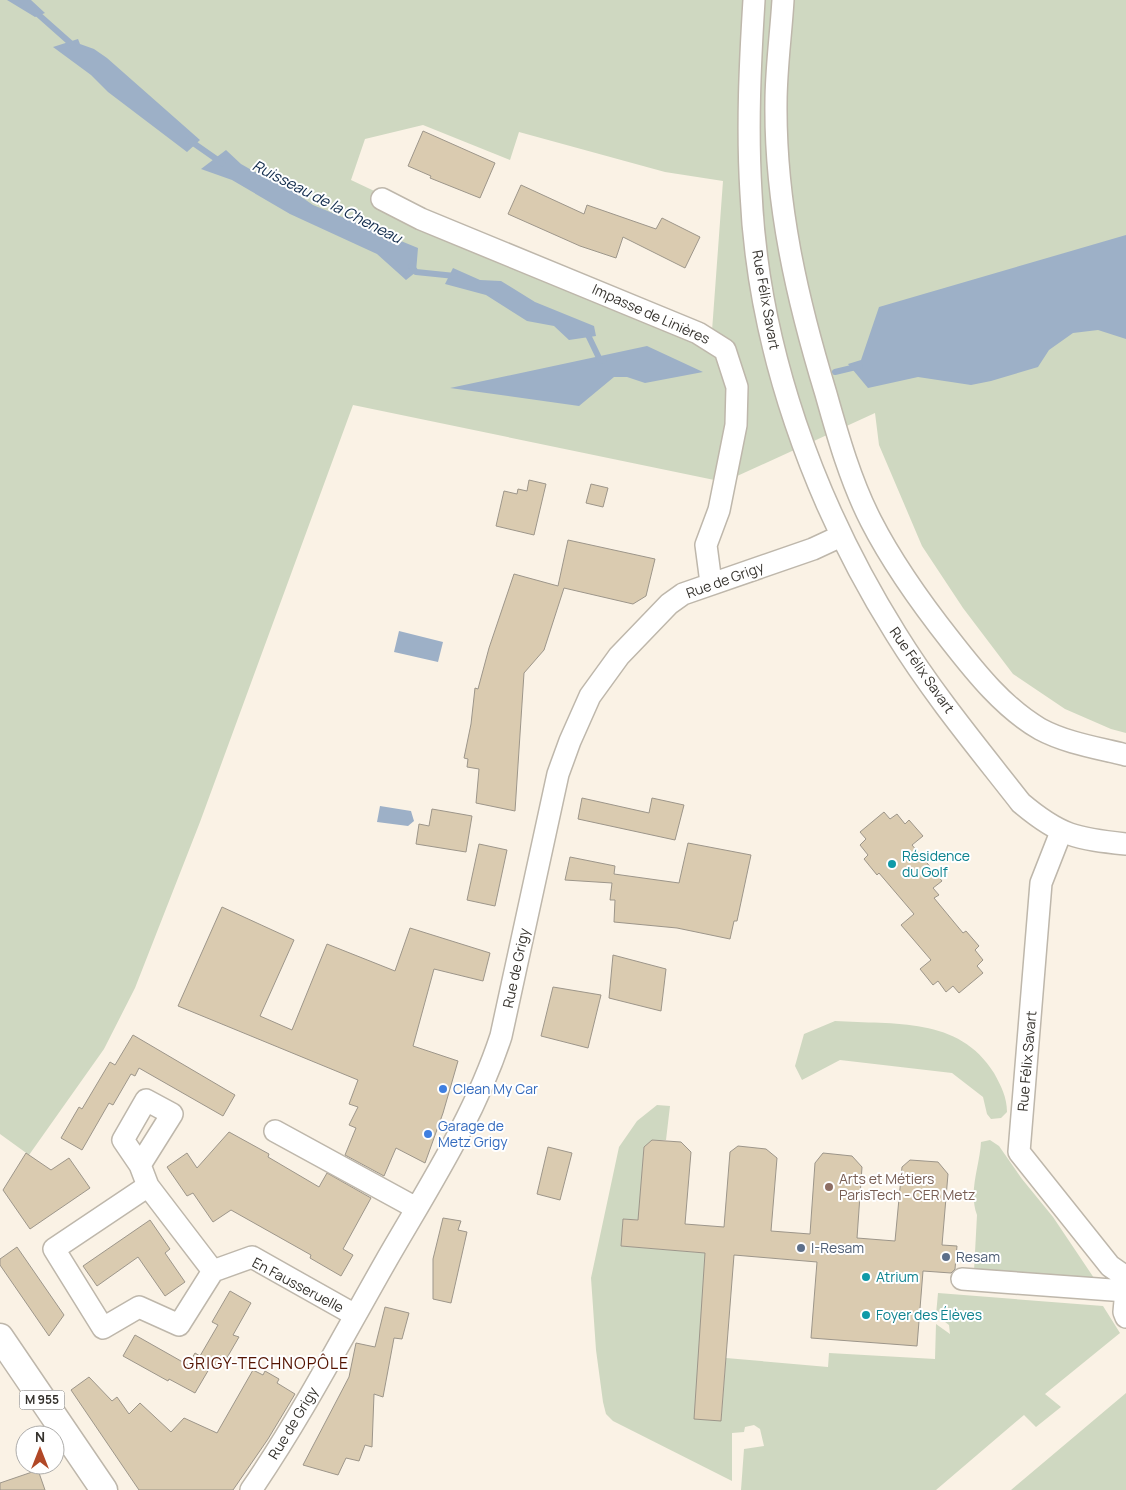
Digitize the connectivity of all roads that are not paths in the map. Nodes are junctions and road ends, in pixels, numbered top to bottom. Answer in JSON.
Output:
{"nodes":[{"id":1,"x":754,"y":0,"type":"edge"},
{"id":2,"x":783,"y":0,"type":"edge"},
{"id":3,"x":382,"y":199,"type":"dead end"},
{"id":4,"x":841,"y":536,"type":"junction"},
{"id":5,"x":711,"y":583,"type":"junction"},
{"id":6,"x":1126,"y":755,"type":"edge"},
{"id":7,"x":1062,"y":832,"type":"junction"},
{"id":8,"x":1126,"y":844,"type":"edge"},
{"id":9,"x":275,"y":1131,"type":"dead end"},
{"id":10,"x":140,"y":1165,"type":"dead end"},
{"id":11,"x":148,"y":1186,"type":"junction"},
{"id":12,"x":416,"y":1208,"type":"junction"},
{"id":13,"x":213,"y":1272,"type":"junction"},
{"id":14,"x":1126,"y":1277,"type":"edge"},
{"id":15,"x":962,"y":1279,"type":"dead end"},
{"id":16,"x":1126,"y":1291,"type":"edge"},
{"id":17,"x":355,"y":1315,"type":"junction"},
{"id":18,"x":1126,"y":1317,"type":"edge"},
{"id":19,"x":3,"y":1349,"type":"edge"},
{"id":20,"x":104,"y":1490,"type":"edge"},
{"id":21,"x":251,"y":1490,"type":"edge"}],
"edges":[{"from":1,"to":4,"type":"street","name":"Rue Félix Savart"},
{"from":2,"to":6,"type":"street"},
{"from":3,"to":5,"type":"street","name":"Impasse de Linières"},
{"from":4,"to":5,"type":"street","name":"Rue de Grigy"},
{"from":4,"to":7,"type":"street","name":"Rue Félix Savart"},
{"from":5,"to":12,"type":"street","name":"Rue de Grigy"},
{"from":7,"to":8,"type":"street"},
{"from":7,"to":14,"type":"street","name":"Rue Félix Savart"},
{"from":9,"to":12,"type":"street"},
{"from":10,"to":11,"type":"street"},
{"from":11,"to":13,"type":"street"},
{"from":11,"to":13,"type":"street"},
{"from":12,"to":17,"type":"street","name":"Rue de Grigy"},
{"from":13,"to":17,"type":"street","name":"En Fausseruelle"},
{"from":15,"to":16,"type":"street"},
{"from":16,"to":18,"type":"street"},
{"from":17,"to":21,"type":"street","name":"Rue de Grigy"},
{"from":19,"to":20,"type":"main road","number":"M 955"}]}
